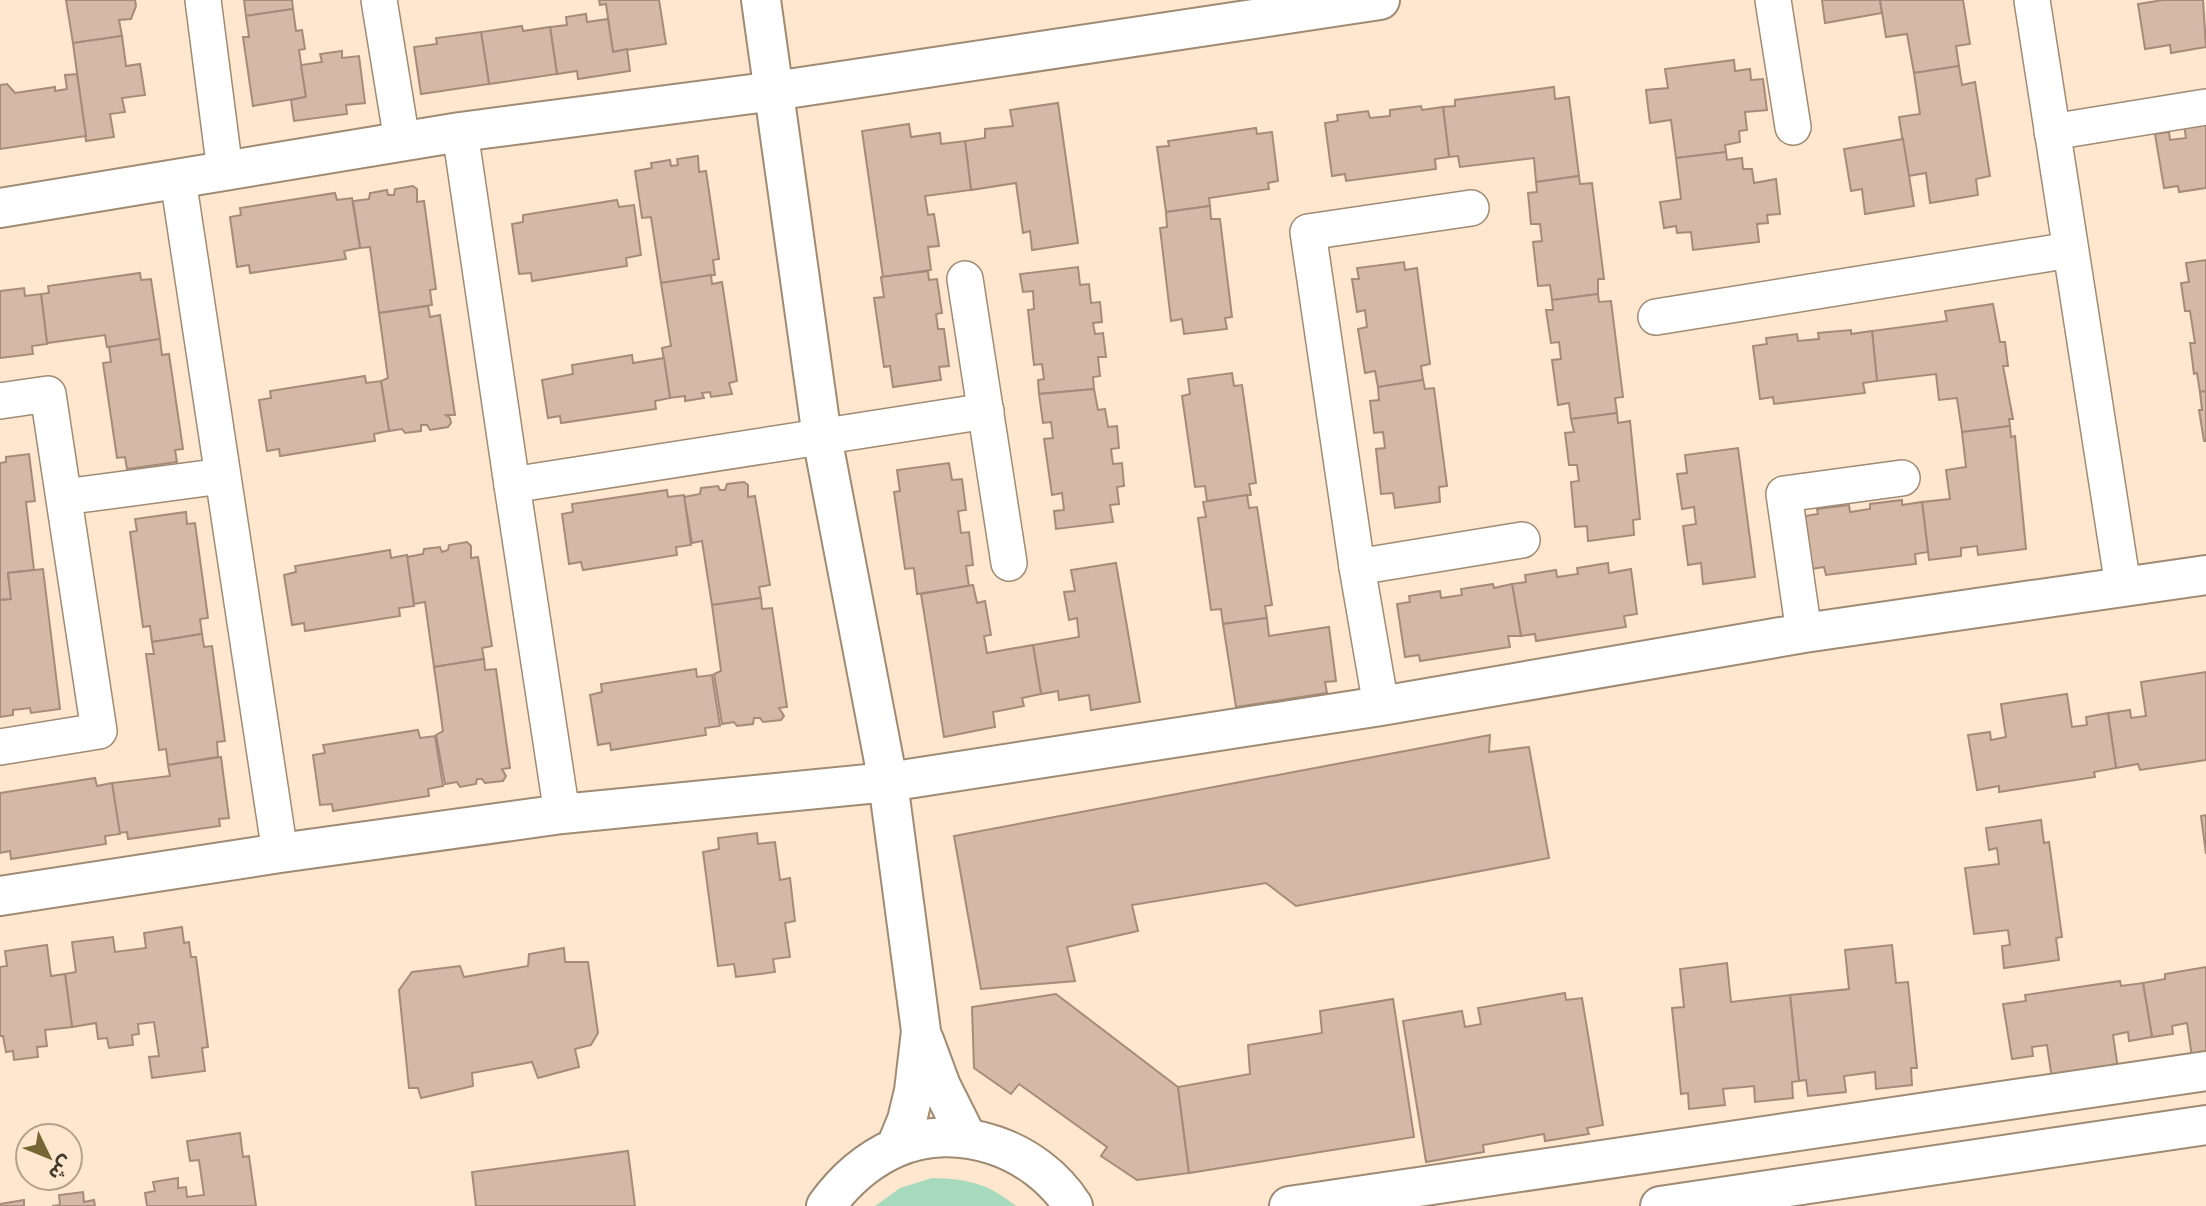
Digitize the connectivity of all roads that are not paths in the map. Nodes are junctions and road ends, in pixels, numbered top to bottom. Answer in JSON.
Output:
{"nodes":[{"id":1,"x":203,"y":0,"type":"edge"},
{"id":2,"x":379,"y":0,"type":"edge"},
{"id":3,"x":761,"y":0,"type":"edge"},
{"id":4,"x":1380,"y":0,"type":"edge"},
{"id":5,"x":1773,"y":0,"type":"edge"},
{"id":6,"x":2032,"y":0,"type":"edge"},
{"id":7,"x":1277,"y":7,"type":"edge"},
{"id":8,"x":774,"y":91,"type":"junction"},
{"id":9,"x":2206,"y":107,"type":"edge"},
{"id":10,"x":1793,"y":127,"type":"dead end"},
{"id":11,"x":460,"y":132,"type":"junction"},
{"id":12,"x":2052,"y":132,"type":"junction"},
{"id":13,"x":402,"y":141,"type":"junction"},
{"id":14,"x":225,"y":171,"type":"junction"},
{"id":15,"x":181,"y":199,"type":"dead end"},
{"id":16,"x":0,"y":208,"type":"edge"},
{"id":17,"x":1471,"y":208,"type":"dead end"},
{"id":18,"x":2070,"y":250,"type":"junction"},
{"id":19,"x":965,"y":279,"type":"dead end"},
{"id":20,"x":1656,"y":317,"type":"dead end"},
{"id":21,"x":0,"y":401,"type":"edge"},
{"id":22,"x":986,"y":411,"type":"junction"},
{"id":23,"x":822,"y":437,"type":"junction"},
{"id":24,"x":222,"y":476,"type":"junction"},
{"id":25,"x":1902,"y":478,"type":"dead end"},
{"id":26,"x":512,"y":485,"type":"junction"},
{"id":27,"x":64,"y":498,"type":"junction"},
{"id":28,"x":1522,"y":540,"type":"dead end"},
{"id":29,"x":1009,"y":563,"type":"dead end"},
{"id":30,"x":1357,"y":567,"type":"junction"},
{"id":31,"x":2206,"y":575,"type":"edge"},
{"id":32,"x":2123,"y":586,"type":"junction"},
{"id":33,"x":1804,"y":633,"type":"junction"},
{"id":34,"x":1381,"y":706,"type":"junction"},
{"id":35,"x":0,"y":747,"type":"edge"},
{"id":36,"x":888,"y":782,"type":"junction"},
{"id":37,"x":562,"y":814,"type":"junction"},
{"id":38,"x":280,"y":853,"type":"junction"},
{"id":39,"x":0,"y":896,"type":"edge"},
{"id":40,"x":921,"y":1031,"type":"junction"},
{"id":41,"x":2206,"y":1071,"type":"edge"},
{"id":42,"x":2206,"y":1125,"type":"edge"},
{"id":43,"x":967,"y":1138,"type":"junction"},
{"id":44,"x":896,"y":1147,"type":"junction"},
{"id":45,"x":1075,"y":1201,"type":"edge"},
{"id":46,"x":826,"y":1206,"type":"edge"},
{"id":47,"x":1289,"y":1206,"type":"edge"},
{"id":48,"x":1660,"y":1206,"type":"edge"}],
"edges":[{"from":1,"to":14,"type":"street"},
{"from":2,"to":13,"type":"street"},
{"from":3,"to":8,"type":"street"},
{"from":4,"to":7,"type":"street"},
{"from":5,"to":10,"type":"street"},
{"from":6,"to":12,"type":"street"},
{"from":7,"to":8,"type":"street"},
{"from":8,"to":11,"type":"street"},
{"from":8,"to":23,"type":"street"},
{"from":9,"to":12,"type":"street"},
{"from":11,"to":13,"type":"street"},
{"from":11,"to":26,"type":"street"},
{"from":12,"to":18,"type":"street"},
{"from":13,"to":14,"type":"street"},
{"from":14,"to":16,"type":"street"},
{"from":15,"to":24,"type":"street"},
{"from":17,"to":30,"type":"street"},
{"from":18,"to":20,"type":"street"},
{"from":18,"to":32,"type":"street"},
{"from":19,"to":22,"type":"street"},
{"from":21,"to":27,"type":"street"},
{"from":22,"to":23,"type":"street"},
{"from":22,"to":29,"type":"street"},
{"from":23,"to":26,"type":"street"},
{"from":23,"to":36,"type":"street"},
{"from":24,"to":27,"type":"street"},
{"from":24,"to":38,"type":"street"},
{"from":25,"to":33,"type":"street"},
{"from":26,"to":37,"type":"street"},
{"from":27,"to":35,"type":"street"},
{"from":28,"to":30,"type":"street"},
{"from":30,"to":34,"type":"street"},
{"from":31,"to":32,"type":"street"},
{"from":32,"to":33,"type":"street"},
{"from":33,"to":34,"type":"street"},
{"from":34,"to":36,"type":"street"},
{"from":36,"to":37,"type":"street"},
{"from":36,"to":40,"type":"street"},
{"from":37,"to":38,"type":"street"},
{"from":38,"to":39,"type":"street"},
{"from":40,"to":43,"type":"street"},
{"from":40,"to":44,"type":"street"},
{"from":41,"to":47,"type":"street"},
{"from":42,"to":48,"type":"street"},
{"from":43,"to":44,"type":"street"},
{"from":43,"to":45,"type":"street"},
{"from":44,"to":46,"type":"street"}]}
